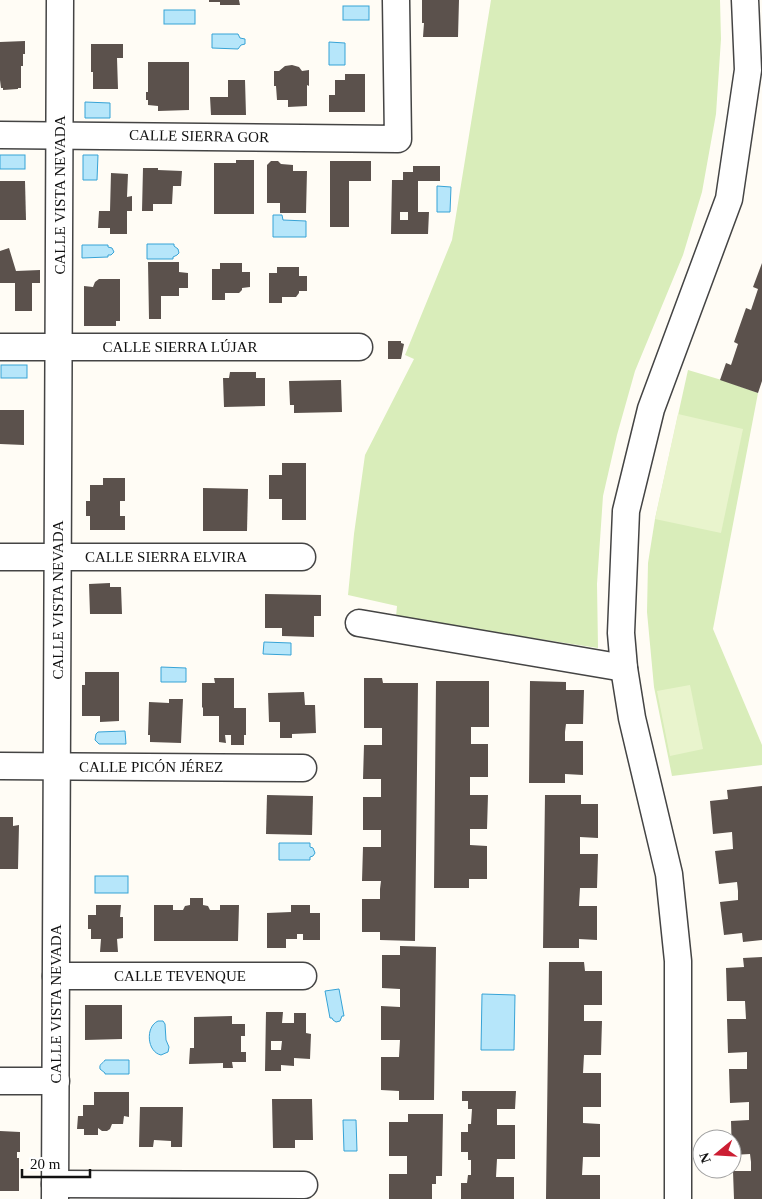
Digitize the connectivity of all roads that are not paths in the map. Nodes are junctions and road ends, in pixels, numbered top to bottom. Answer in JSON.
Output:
{"nodes":[{"id":1,"x":60,"y":0,"type":"edge"},
{"id":2,"x":396,"y":0,"type":"edge"},
{"id":3,"x":745,"y":0,"type":"edge"},
{"id":4,"x":0,"y":135,"type":"edge"},
{"id":5,"x":60,"y":135,"type":"junction"},
{"id":6,"x":59,"y":346,"type":"junction"},
{"id":7,"x":0,"y":347,"type":"edge"},
{"id":8,"x":359,"y":347,"type":"dead end"},
{"id":9,"x":0,"y":557,"type":"edge"},
{"id":10,"x":58,"y":557,"type":"junction"},
{"id":11,"x":302,"y":557,"type":"dead end"},
{"id":12,"x":358,"y":622,"type":"dead end"},
{"id":13,"x":624,"y":668,"type":"junction"},
{"id":14,"x":0,"y":766,"type":"edge"},
{"id":15,"x":57,"y":766,"type":"junction"},
{"id":16,"x":303,"y":768,"type":"dead end"},
{"id":17,"x":56,"y":976,"type":"junction"},
{"id":18,"x":304,"y":976,"type":"dead end"},
{"id":19,"x":0,"y":1081,"type":"edge"},
{"id":20,"x":56,"y":1081,"type":"junction"},
{"id":21,"x":304,"y":1185,"type":"dead end"},
{"id":22,"x":55,"y":1191,"type":"edge"},
{"id":23,"x":678,"y":1199,"type":"edge"}],
"edges":[{"from":1,"to":5,"type":"street","name":"CALLE VISTA NEVADA"},
{"from":2,"to":5,"type":"street","name":"CALLE SIERRA GOR"},
{"from":3,"to":13,"type":"street"},
{"from":4,"to":5,"type":"street","name":"CALLE SIERRA GOR"},
{"from":5,"to":6,"type":"street","name":"CALLE VISTA NEVADA"},
{"from":6,"to":7,"type":"street","name":"CALLE SIERRA LÚJAR"},
{"from":6,"to":8,"type":"street","name":"CALLE SIERRA LÚJAR"},
{"from":6,"to":10,"type":"street","name":"CALLE VISTA NEVADA"},
{"from":9,"to":10,"type":"street","name":"CALLE SIERRA ELVIRA"},
{"from":10,"to":11,"type":"street","name":"CALLE SIERRA ELVIRA"},
{"from":10,"to":15,"type":"street","name":"CALLE VISTA NEVADA"},
{"from":12,"to":13,"type":"street"},
{"from":13,"to":23,"type":"street"},
{"from":14,"to":15,"type":"street","name":"CALLE PICÓN JÉREZ"},
{"from":15,"to":16,"type":"street","name":"CALLE PICÓN JÉREZ"},
{"from":15,"to":17,"type":"street","name":"CALLE VISTA NEVADA"},
{"from":17,"to":18,"type":"street","name":"CALLE TEVENQUE"},
{"from":17,"to":20,"type":"street","name":"CALLE VISTA NEVADA"},
{"from":19,"to":20,"type":"street"},
{"from":20,"to":22,"type":"street","name":"CALLE VISTA NEVADA"},
{"from":21,"to":22,"type":"street"}]}
